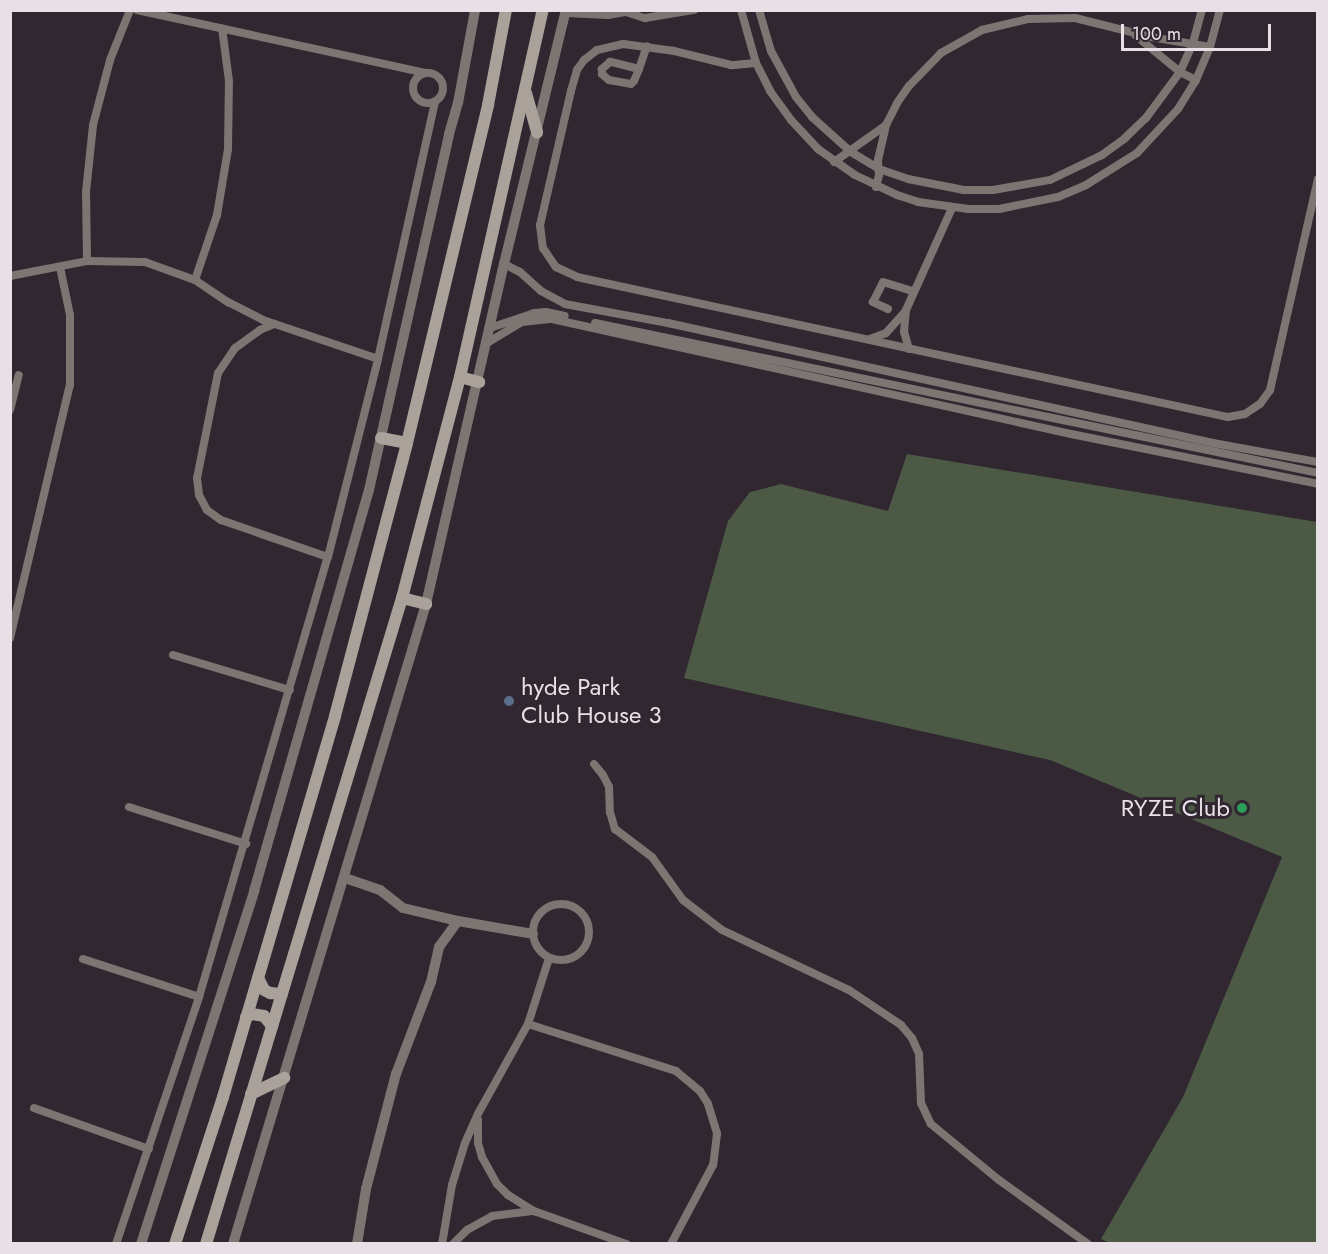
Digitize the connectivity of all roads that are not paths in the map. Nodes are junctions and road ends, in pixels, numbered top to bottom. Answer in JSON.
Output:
{"nodes":[{"id":1,"x":130,"y":10,"type":"edge"},
{"id":2,"x":137,"y":10,"type":"edge"},
{"id":3,"x":475,"y":10,"type":"edge"},
{"id":4,"x":506,"y":10,"type":"edge"},
{"id":5,"x":543,"y":10,"type":"edge"},
{"id":6,"x":694,"y":10,"type":"edge"},
{"id":7,"x":741,"y":10,"type":"edge"},
{"id":8,"x":759,"y":10,"type":"edge"},
{"id":9,"x":1202,"y":10,"type":"edge"},
{"id":10,"x":1220,"y":10,"type":"edge"},
{"id":11,"x":628,"y":11,"type":"edge"},
{"id":12,"x":566,"y":12,"type":"edge"},
{"id":13,"x":608,"y":13,"type":"edge"},
{"id":14,"x":222,"y":28,"type":"junction"},
{"id":15,"x":1132,"y":33,"type":"junction"},
{"id":16,"x":1193,"y":43,"type":"junction"},
{"id":17,"x":647,"y":46,"type":"junction"},
{"id":18,"x":1210,"y":47,"type":"junction"},
{"id":19,"x":756,"y":63,"type":"junction"},
{"id":20,"x":639,"y":69,"type":"dead end"},
{"id":21,"x":425,"y":72,"type":"junction"},
{"id":22,"x":1180,"y":72,"type":"junction"},
{"id":23,"x":1196,"y":81,"type":"junction"},
{"id":24,"x":526,"y":91,"type":"junction"},
{"id":25,"x":435,"y":101,"type":"junction"},
{"id":26,"x":886,"y":125,"type":"junction"},
{"id":27,"x":537,"y":132,"type":"junction"},
{"id":28,"x":851,"y":152,"type":"junction"},
{"id":29,"x":834,"y":162,"type":"junction"},
{"id":30,"x":879,"y":169,"type":"junction"},
{"id":31,"x":1317,"y":179,"type":"edge"},
{"id":32,"x":876,"y":187,"type":"junction"},
{"id":33,"x":952,"y":208,"type":"junction"},
{"id":34,"x":87,"y":261,"type":"junction"},
{"id":35,"x":504,"y":264,"type":"junction"},
{"id":36,"x":60,"y":267,"type":"junction"},
{"id":37,"x":10,"y":276,"type":"edge"},
{"id":38,"x":195,"y":280,"type":"junction"},
{"id":39,"x":913,"y":291,"type":"junction"},
{"id":40,"x":888,"y":309,"type":"dead end"},
{"id":41,"x":906,"y":310,"type":"junction"},
{"id":42,"x":274,"y":324,"type":"junction"},
{"id":43,"x":490,"y":328,"type":"junction"},
{"id":44,"x":866,"y":340,"type":"junction"},
{"id":45,"x":487,"y":343,"type":"junction"},
{"id":46,"x":909,"y":349,"type":"junction"},
{"id":47,"x":378,"y":359,"type":"junction"},
{"id":48,"x":19,"y":375,"type":"dead end"},
{"id":49,"x":460,"y":377,"type":"junction"},
{"id":50,"x":479,"y":382,"type":"junction"},
{"id":51,"x":10,"y":410,"type":"edge"},
{"id":52,"x":381,"y":438,"type":"junction"},
{"id":53,"x":406,"y":443,"type":"junction"},
{"id":54,"x":1317,"y":462,"type":"edge"},
{"id":55,"x":1317,"y":473,"type":"edge"},
{"id":56,"x":1317,"y":484,"type":"edge"},
{"id":57,"x":328,"y":557,"type":"junction"},
{"id":58,"x":402,"y":598,"type":"junction"},
{"id":59,"x":426,"y":604,"type":"junction"},
{"id":60,"x":10,"y":638,"type":"edge"},
{"id":61,"x":173,"y":655,"type":"dead end"},
{"id":62,"x":290,"y":690,"type":"junction"},
{"id":63,"x":594,"y":764,"type":"dead end"},
{"id":64,"x":129,"y":807,"type":"dead end"},
{"id":65,"x":246,"y":844,"type":"junction"},
{"id":66,"x":345,"y":878,"type":"junction"},
{"id":67,"x":458,"y":921,"type":"junction"},
{"id":68,"x":533,"y":934,"type":"junction"},
{"id":69,"x":83,"y":958,"type":"dead end"},
{"id":70,"x":549,"y":958,"type":"junction"},
{"id":71,"x":258,"y":978,"type":"junction"},
{"id":72,"x":282,"y":993,"type":"junction"},
{"id":73,"x":200,"y":997,"type":"junction"},
{"id":74,"x":246,"y":1017,"type":"junction"},
{"id":75,"x":528,"y":1024,"type":"junction"},
{"id":76,"x":272,"y":1026,"type":"junction"},
{"id":77,"x":284,"y":1078,"type":"junction"},
{"id":78,"x":252,"y":1094,"type":"junction"},
{"id":79,"x":34,"y":1108,"type":"dead end"},
{"id":80,"x":479,"y":1112,"type":"junction"},
{"id":81,"x":149,"y":1149,"type":"junction"},
{"id":82,"x":534,"y":1211,"type":"junction"},
{"id":83,"x":116,"y":1244,"type":"edge"},
{"id":84,"x":141,"y":1244,"type":"edge"},
{"id":85,"x":175,"y":1244,"type":"edge"},
{"id":86,"x":206,"y":1244,"type":"edge"},
{"id":87,"x":233,"y":1244,"type":"edge"},
{"id":88,"x":357,"y":1244,"type":"edge"},
{"id":89,"x":442,"y":1244,"type":"edge"},
{"id":90,"x":453,"y":1244,"type":"edge"},
{"id":91,"x":626,"y":1244,"type":"edge"},
{"id":92,"x":671,"y":1244,"type":"edge"},
{"id":93,"x":1088,"y":1244,"type":"edge"}],
"edges":[{"from":1,"to":34,"type":"street"},
{"from":2,"to":14,"type":"street"},
{"from":3,"to":52,"type":"street"},
{"from":4,"to":53,"type":"main road"},
{"from":5,"to":24,"type":"main road"},
{"from":6,"to":11,"type":"street"},
{"from":7,"to":19,"type":"street"},
{"from":8,"to":28,"type":"street"},
{"from":9,"to":16,"type":"street"},
{"from":10,"to":18,"type":"street"},
{"from":11,"to":13,"type":"street"},
{"from":12,"to":13,"type":"street"},
{"from":12,"to":27,"type":"street"},
{"from":14,"to":21,"type":"street"},
{"from":14,"to":38,"type":"street"},
{"from":15,"to":16,"type":"street"},
{"from":15,"to":22,"type":"street"},
{"from":15,"to":26,"type":"street"},
{"from":16,"to":18,"type":"street"},
{"from":16,"to":22,"type":"street"},
{"from":17,"to":19,"type":"street"},
{"from":17,"to":20,"type":"street"},
{"from":17,"to":44,"type":"street"},
{"from":18,"to":23,"type":"street"},
{"from":19,"to":29,"type":"street"},
{"from":21,"to":25,"type":"street"},
{"from":21,"to":25,"type":"street"},
{"from":22,"to":23,"type":"street"},
{"from":22,"to":30,"type":"street"},
{"from":23,"to":33,"type":"street"},
{"from":24,"to":27,"type":"main road"},
{"from":24,"to":49,"type":"main road"},
{"from":25,"to":47,"type":"street"},
{"from":26,"to":28,"type":"street"},
{"from":26,"to":30,"type":"street"},
{"from":27,"to":35,"type":"street"},
{"from":28,"to":29,"type":"street"},
{"from":28,"to":30,"type":"street"},
{"from":29,"to":32,"type":"street"},
{"from":30,"to":32,"type":"street"},
{"from":31,"to":46,"type":"street"},
{"from":32,"to":33,"type":"street"},
{"from":33,"to":39,"type":"street"},
{"from":34,"to":36,"type":"street"},
{"from":34,"to":38,"type":"street"},
{"from":35,"to":43,"type":"street"},
{"from":35,"to":54,"type":"street"},
{"from":36,"to":37,"type":"street"},
{"from":36,"to":60,"type":"street"},
{"from":38,"to":42,"type":"street"},
{"from":39,"to":40,"type":"street"},
{"from":39,"to":41,"type":"street"},
{"from":41,"to":44,"type":"street"},
{"from":41,"to":46,"type":"street"},
{"from":42,"to":47,"type":"street"},
{"from":42,"to":57,"type":"street"},
{"from":43,"to":45,"type":"street"},
{"from":43,"to":55,"type":"street"},
{"from":44,"to":46,"type":"street"},
{"from":45,"to":50,"type":"street"},
{"from":45,"to":56,"type":"street"},
{"from":47,"to":57,"type":"street"},
{"from":48,"to":51,"type":"street"},
{"from":49,"to":50,"type":"main road"},
{"from":49,"to":58,"type":"main road"},
{"from":50,"to":59,"type":"street"},
{"from":52,"to":53,"type":"main road"},
{"from":52,"to":84,"type":"street"},
{"from":53,"to":71,"type":"main road"},
{"from":57,"to":62,"type":"street"},
{"from":58,"to":59,"type":"main road"},
{"from":58,"to":72,"type":"main road"},
{"from":59,"to":66,"type":"street"},
{"from":61,"to":62,"type":"street"},
{"from":62,"to":65,"type":"street"},
{"from":63,"to":93,"type":"street"},
{"from":64,"to":65,"type":"street"},
{"from":65,"to":73,"type":"street"},
{"from":66,"to":67,"type":"street"},
{"from":66,"to":77,"type":"street"},
{"from":67,"to":68,"type":"street"},
{"from":67,"to":88,"type":"street"},
{"from":68,"to":70,"type":"street"},
{"from":68,"to":70,"type":"street"},
{"from":69,"to":73,"type":"street"},
{"from":70,"to":75,"type":"street"},
{"from":71,"to":72,"type":"main road"},
{"from":71,"to":74,"type":"main road"},
{"from":72,"to":76,"type":"main road"},
{"from":73,"to":81,"type":"street"},
{"from":74,"to":76,"type":"main road"},
{"from":74,"to":85,"type":"main road"},
{"from":75,"to":80,"type":"street"},
{"from":75,"to":92,"type":"street"},
{"from":76,"to":78,"type":"main road"},
{"from":77,"to":78,"type":"main road"},
{"from":77,"to":87,"type":"street"},
{"from":78,"to":86,"type":"main road"},
{"from":79,"to":81,"type":"street"},
{"from":80,"to":82,"type":"street"},
{"from":80,"to":89,"type":"street"},
{"from":81,"to":83,"type":"street"},
{"from":82,"to":90,"type":"street"},
{"from":82,"to":91,"type":"street"}]}
